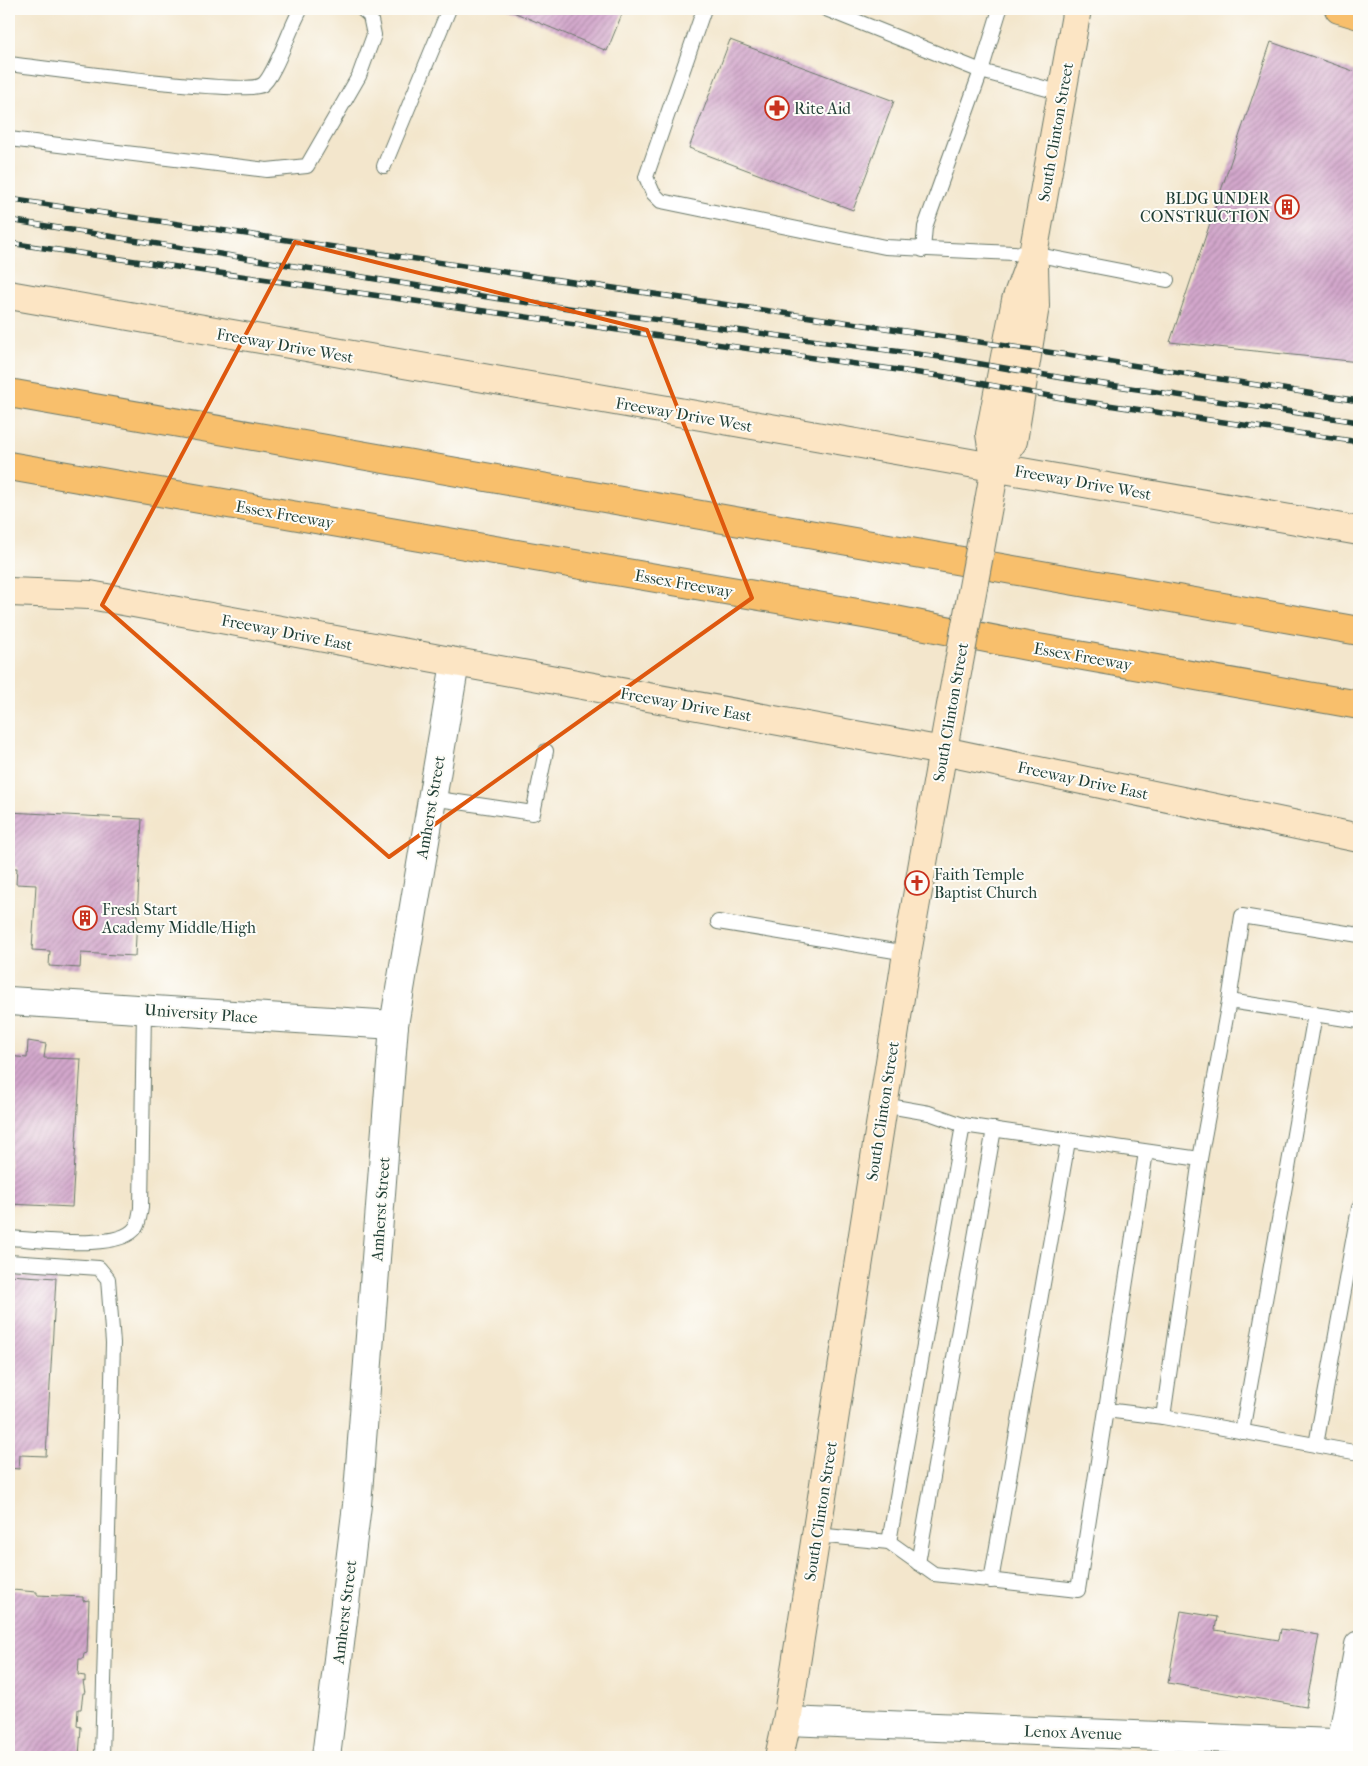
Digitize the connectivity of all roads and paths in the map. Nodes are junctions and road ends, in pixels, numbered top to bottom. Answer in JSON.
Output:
{"nodes":[{"id":1,"x":301,"y":9,"type":"edge"},
{"id":2,"x":362,"y":9,"type":"edge"},
{"id":3,"x":449,"y":9,"type":"edge"},
{"id":4,"x":704,"y":9,"type":"edge"},
{"id":5,"x":829,"y":9,"type":"edge"},
{"id":6,"x":1000,"y":9,"type":"edge"},
{"id":7,"x":1077,"y":9,"type":"edge"},
{"id":8,"x":1339,"y":9,"type":"edge"},
{"id":9,"x":1359,"y":15,"type":"edge"},
{"id":10,"x":9,"y":64,"type":"edge"},
{"id":11,"x":981,"y":71,"type":"junction"},
{"id":12,"x":1062,"y":93,"type":"junction"},
{"id":13,"x":9,"y":139,"type":"edge"},
{"id":14,"x":384,"y":166,"type":"dead end"},
{"id":15,"x":923,"y":250,"type":"junction"},
{"id":16,"x":1033,"y":254,"type":"junction"},
{"id":17,"x":1167,"y":280,"type":"dead end"},
{"id":18,"x":9,"y":295,"type":"edge"},
{"id":19,"x":9,"y":392,"type":"edge"},
{"id":20,"x":9,"y":466,"type":"edge"},
{"id":21,"x":995,"y":467,"type":"junction"},
{"id":22,"x":1359,"y":531,"type":"edge"},
{"id":23,"x":9,"y":592,"type":"edge"},
{"id":24,"x":1359,"y":631,"type":"edge"},
{"id":25,"x":455,"y":663,"type":"junction"},
{"id":26,"x":1359,"y":705,"type":"edge"},
{"id":27,"x":546,"y":751,"type":"dead end"},
{"id":28,"x":943,"y":751,"type":"junction"},
{"id":29,"x":431,"y":798,"type":"junction"},
{"id":30,"x":1359,"y":838,"type":"edge"},
{"id":31,"x":718,"y":922,"type":"dead end"},
{"id":32,"x":1359,"y":935,"type":"edge"},
{"id":33,"x":907,"y":953,"type":"junction"},
{"id":34,"x":9,"y":1001,"type":"edge"},
{"id":35,"x":1229,"y":1001,"type":"junction"},
{"id":36,"x":144,"y":1009,"type":"junction"},
{"id":37,"x":1315,"y":1014,"type":"junction"},
{"id":38,"x":1359,"y":1021,"type":"edge"},
{"id":39,"x":394,"y":1025,"type":"junction"},
{"id":40,"x":883,"y":1105,"type":"junction"},
{"id":41,"x":963,"y":1125,"type":"junction"},
{"id":42,"x":994,"y":1129,"type":"junction"},
{"id":43,"x":1068,"y":1141,"type":"junction"},
{"id":44,"x":1146,"y":1152,"type":"junction"},
{"id":45,"x":1200,"y":1159,"type":"junction"},
{"id":46,"x":1359,"y":1208,"type":"edge"},
{"id":47,"x":9,"y":1238,"type":"edge"},
{"id":48,"x":9,"y":1262,"type":"edge"},
{"id":49,"x":1106,"y":1410,"type":"junction"},
{"id":50,"x":1163,"y":1417,"type":"junction"},
{"id":51,"x":1242,"y":1432,"type":"junction"},
{"id":52,"x":1316,"y":1445,"type":"junction"},
{"id":53,"x":1359,"y":1453,"type":"edge"},
{"id":54,"x":816,"y":1535,"type":"junction"},
{"id":55,"x":889,"y":1542,"type":"junction"},
{"id":56,"x":918,"y":1563,"type":"junction"},
{"id":57,"x":991,"y":1581,"type":"junction"},
{"id":58,"x":1359,"y":1645,"type":"edge"},
{"id":59,"x":787,"y":1721,"type":"junction"},
{"id":60,"x":1347,"y":1748,"type":"edge"},
{"id":61,"x":102,"y":1757,"type":"edge"},
{"id":62,"x":326,"y":1757,"type":"edge"},
{"id":63,"x":780,"y":1757,"type":"edge"}],
"edges":[{"from":1,"to":10,"type":"lane"},
{"from":2,"to":13,"type":"lane"},
{"from":3,"to":14,"type":"lane"},
{"from":4,"to":15,"type":"lane"},
{"from":5,"to":11,"type":"lane"},
{"from":6,"to":11,"type":"lane"},
{"from":7,"to":12,"type":"main road","name":"South Clinton Street"},
{"from":8,"to":9,"type":"main road"},
{"from":11,"to":12,"type":"lane"},
{"from":11,"to":15,"type":"lane"},
{"from":12,"to":16,"type":"main road","name":"South Clinton Street"},
{"from":15,"to":16,"type":"lane"},
{"from":16,"to":17,"type":"lane"},
{"from":16,"to":21,"type":"main road","name":"South Clinton Street"},
{"from":18,"to":21,"type":"main road","name":"Freeway Drive West"},
{"from":19,"to":24,"type":"main road"},
{"from":20,"to":26,"type":"main road","name":"Essex Freeway"},
{"from":21,"to":22,"type":"main road","name":"Freeway Drive West"},
{"from":21,"to":28,"type":"main road","name":"South Clinton Street","bridge":true},
{"from":23,"to":25,"type":"main road","name":"Freeway Drive East"},
{"from":25,"to":28,"type":"main road","name":"Freeway Drive East"},
{"from":25,"to":29,"type":"street","name":"Amherst Street"},
{"from":27,"to":29,"type":"lane"},
{"from":28,"to":30,"type":"main road","name":"Freeway Drive East"},
{"from":28,"to":33,"type":"main road","name":"South Clinton Street"},
{"from":29,"to":39,"type":"street","name":"Amherst Street"},
{"from":31,"to":33,"type":"lane"},
{"from":32,"to":35,"type":"lane"},
{"from":33,"to":40,"type":"main road","name":"South Clinton Street"},
{"from":34,"to":36,"type":"street","name":"University Place"},
{"from":35,"to":37,"type":"lane"},
{"from":35,"to":45,"type":"lane"},
{"from":36,"to":39,"type":"street","name":"University Place"},
{"from":36,"to":47,"type":"lane"},
{"from":37,"to":38,"type":"lane"},
{"from":37,"to":51,"type":"lane"},
{"from":39,"to":62,"type":"street","name":"Amherst Street"},
{"from":40,"to":41,"type":"lane"},
{"from":40,"to":54,"type":"main road","name":"South Clinton Street"},
{"from":41,"to":42,"type":"lane"},
{"from":41,"to":55,"type":"lane"},
{"from":42,"to":43,"type":"lane"},
{"from":42,"to":56,"type":"lane"},
{"from":43,"to":44,"type":"lane"},
{"from":43,"to":57,"type":"lane"},
{"from":44,"to":45,"type":"lane"},
{"from":44,"to":49,"type":"lane"},
{"from":45,"to":50,"type":"lane"},
{"from":46,"to":52,"type":"lane"},
{"from":48,"to":61,"type":"lane"},
{"from":49,"to":50,"type":"lane"},
{"from":49,"to":57,"type":"lane"},
{"from":50,"to":51,"type":"lane"},
{"from":51,"to":52,"type":"lane"},
{"from":52,"to":53,"type":"lane"},
{"from":54,"to":55,"type":"lane"},
{"from":54,"to":59,"type":"main road","name":"South Clinton Street"},
{"from":55,"to":56,"type":"lane"},
{"from":56,"to":57,"type":"lane"},
{"from":58,"to":60,"type":"street"},
{"from":59,"to":60,"type":"street","name":"Lenox Avenue"},
{"from":59,"to":63,"type":"main road","name":"South Clinton Street"}]}
